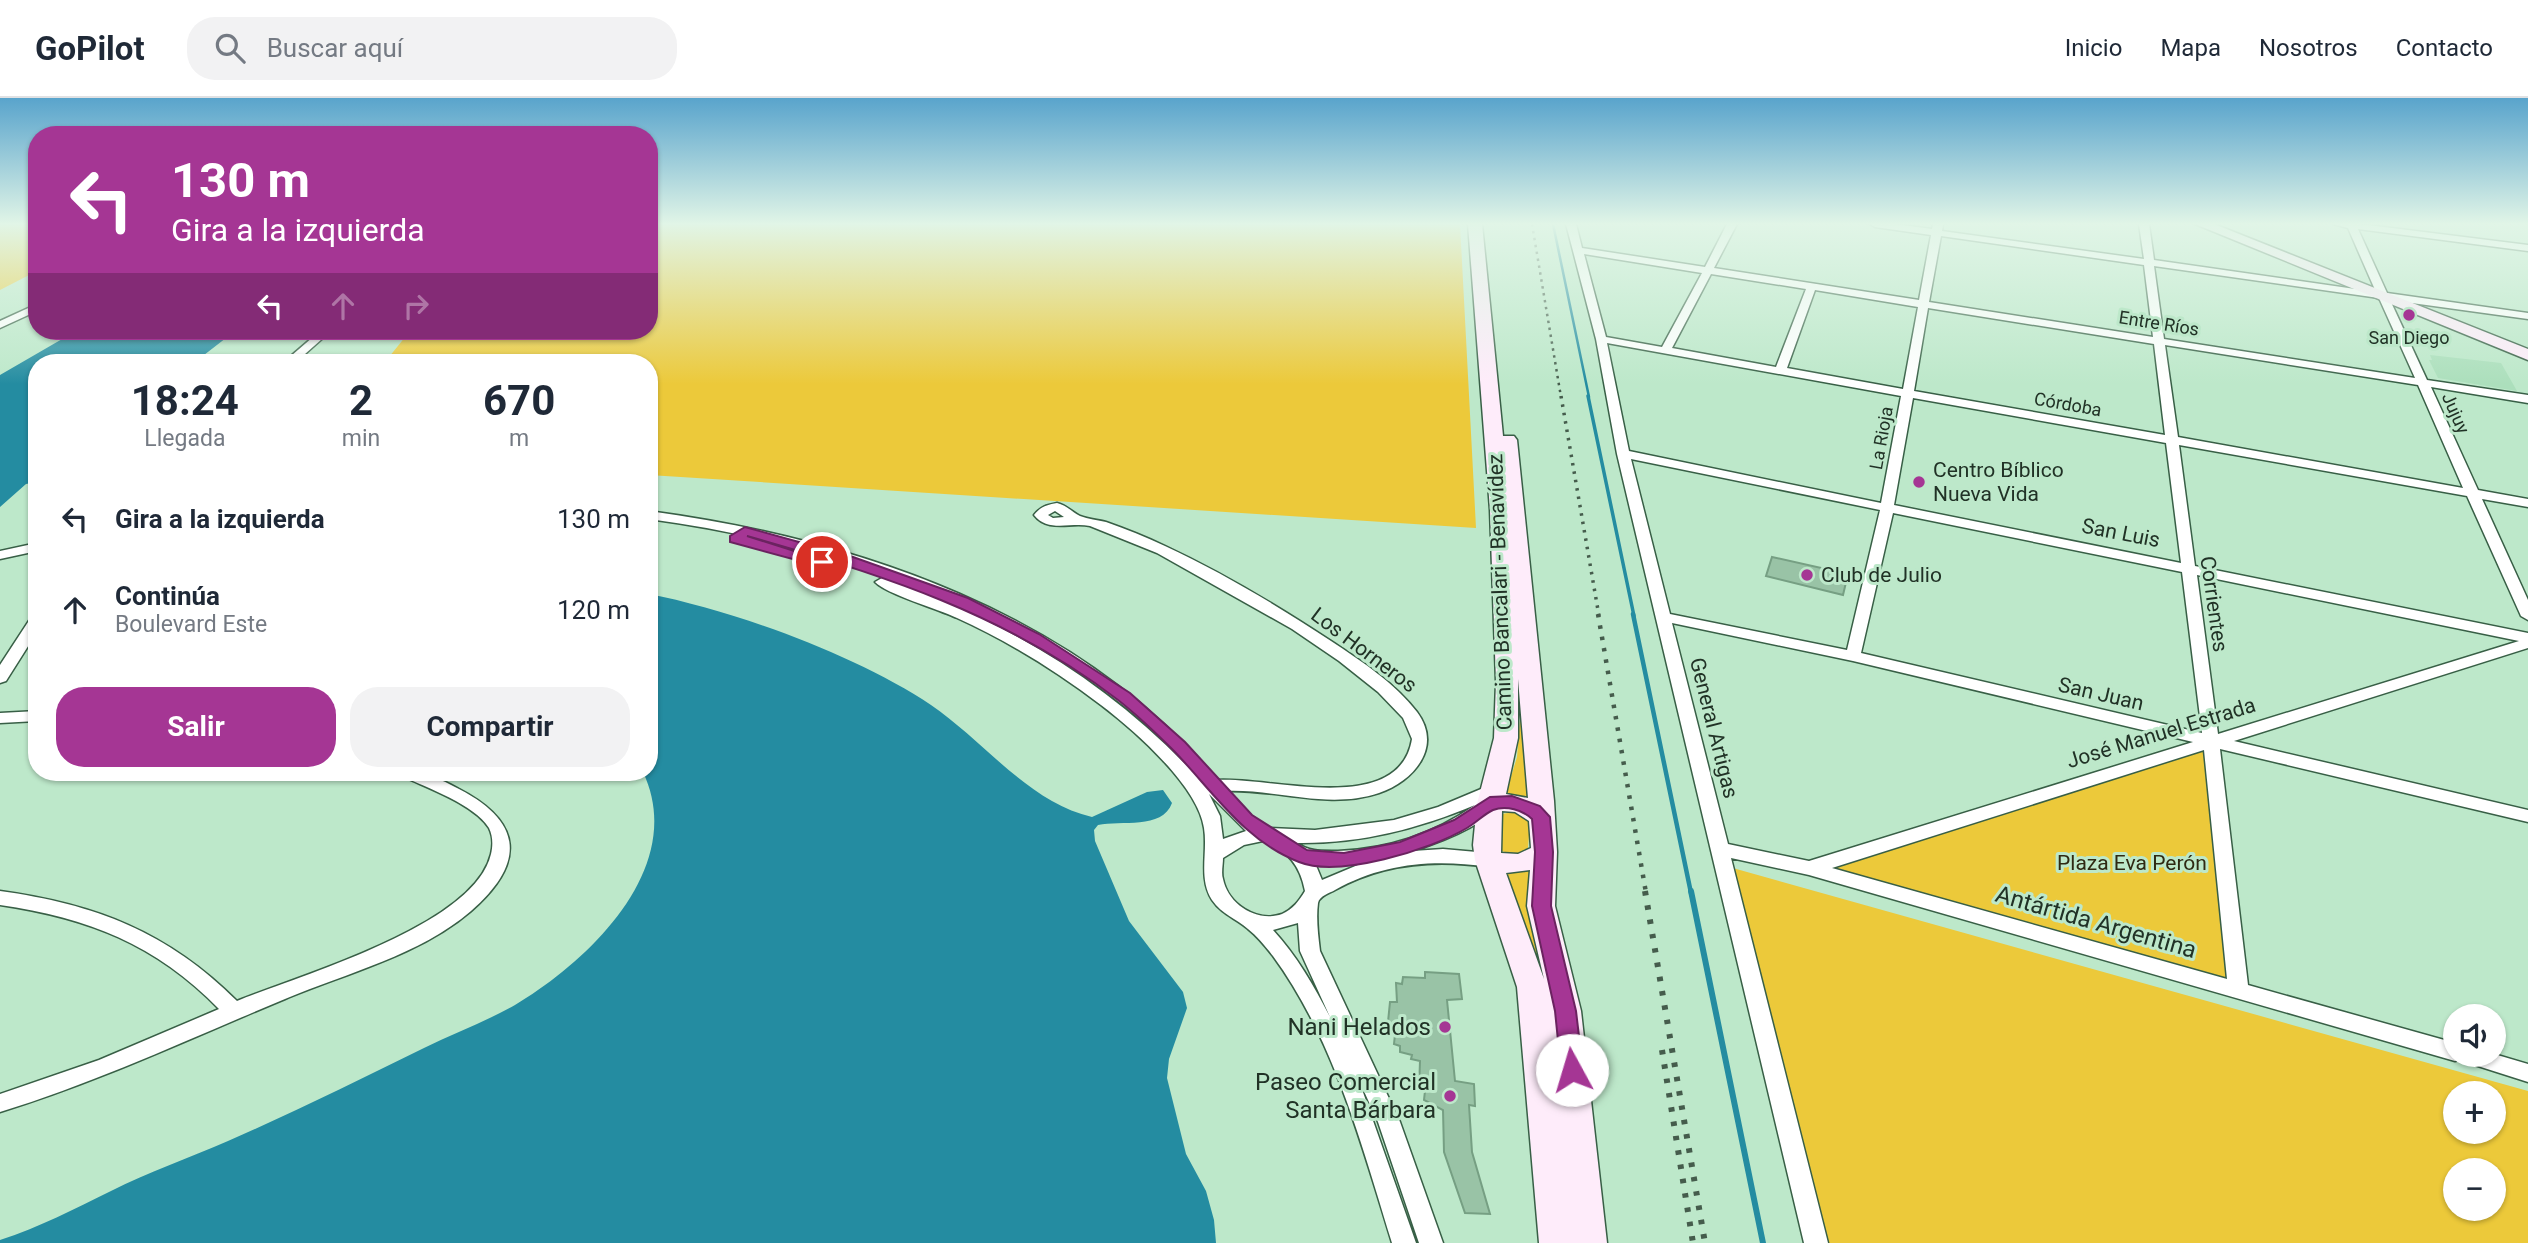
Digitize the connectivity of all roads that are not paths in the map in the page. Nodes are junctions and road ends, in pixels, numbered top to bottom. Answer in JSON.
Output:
{"nodes":[{"id":1,"x":1479,"y":277,"type":"edge"},
{"id":2,"x":1492,"y":277,"type":"edge"},
{"id":3,"x":1584,"y":277,"type":"edge"},
{"id":4,"x":1705,"y":277,"type":"edge"},
{"id":5,"x":1753,"y":277,"type":"edge"},
{"id":6,"x":1928,"y":277,"type":"edge"},
{"id":7,"x":2150,"y":277,"type":"edge"},
{"id":8,"x":2252,"y":277,"type":"edge"},
{"id":9,"x":2338,"y":277,"type":"edge"},
{"id":10,"x":2340,"y":277,"type":"edge"},
{"id":11,"x":2376,"y":277,"type":"edge"},
{"id":12,"x":1812,"y":286,"type":"junction"},
{"id":13,"x":2385,"y":296,"type":"junction"},
{"id":14,"x":1923,"y":304,"type":"junction"},
{"id":15,"x":28,"y":311,"type":"edge"},
{"id":16,"x":2528,"y":316,"type":"edge"},
{"id":17,"x":0,"y":325,"type":"edge"},
{"id":18,"x":1601,"y":339,"type":"junction"},
{"id":19,"x":315,"y":340,"type":"edge"},
{"id":20,"x":2159,"y":341,"type":"junction"},
{"id":21,"x":1666,"y":350,"type":"junction"},
{"id":22,"x":2528,"y":353,"type":"edge"},
{"id":23,"x":299,"y":354,"type":"edge"},
{"id":24,"x":1780,"y":370,"type":"junction"},
{"id":25,"x":2423,"y":383,"type":"junction"},
{"id":26,"x":1906,"y":393,"type":"junction"},
{"id":27,"x":2528,"y":399,"type":"edge"},
{"id":28,"x":2172,"y":440,"type":"junction"},
{"id":29,"x":1623,"y":454,"type":"junction"},
{"id":30,"x":2473,"y":494,"type":"junction"},
{"id":31,"x":2528,"y":503,"type":"edge"},
{"id":32,"x":1887,"y":508,"type":"junction"},
{"id":33,"x":658,"y":518,"type":"edge"},
{"id":34,"x":1078,"y":520,"type":"dead end"},
{"id":35,"x":658,"y":526,"type":"edge"},
{"id":36,"x":740,"y":535,"type":"junction"},
{"id":37,"x":28,"y":549,"type":"edge"},
{"id":38,"x":0,"y":555,"type":"edge"},
{"id":39,"x":28,"y":556,"type":"edge"},
{"id":40,"x":0,"y":562,"type":"edge"},
{"id":41,"x":2187,"y":568,"type":"junction"},
{"id":42,"x":2528,"y":616,"type":"edge"},
{"id":43,"x":1664,"y":617,"type":"junction"},
{"id":44,"x":27,"y":634,"type":"edge"},
{"id":45,"x":2528,"y":638,"type":"edge"},
{"id":46,"x":2528,"y":643,"type":"edge"},
{"id":47,"x":1853,"y":656,"type":"junction"},
{"id":48,"x":1066,"y":664,"type":"junction"},
{"id":49,"x":0,"y":678,"type":"edge"},
{"id":50,"x":28,"y":716,"type":"edge"},
{"id":51,"x":0,"y":718,"type":"edge"},
{"id":52,"x":2211,"y":741,"type":"junction"},
{"id":53,"x":426,"y":781,"type":"edge"},
{"id":54,"x":1214,"y":786,"type":"junction"},
{"id":55,"x":1197,"y":788,"type":"junction"},
{"id":56,"x":1491,"y":797,"type":"junction"},
{"id":57,"x":2528,"y":816,"type":"edge"},
{"id":58,"x":1541,"y":817,"type":"junction"},
{"id":59,"x":1265,"y":834,"type":"junction"},
{"id":60,"x":1720,"y":849,"type":"junction"},
{"id":61,"x":1544,"y":852,"type":"junction"},
{"id":62,"x":1214,"y":855,"type":"junction"},
{"id":63,"x":1303,"y":856,"type":"junction"},
{"id":64,"x":1488,"y":860,"type":"junction"},
{"id":65,"x":1809,"y":868,"type":"junction"},
{"id":66,"x":0,"y":898,"type":"edge"},
{"id":67,"x":1312,"y":898,"type":"junction"},
{"id":68,"x":1254,"y":922,"type":"junction"},
{"id":69,"x":1310,"y":951,"type":"junction"},
{"id":70,"x":1285,"y":954,"type":"junction"},
{"id":71,"x":2238,"y":989,"type":"junction"},
{"id":72,"x":234,"y":1011,"type":"junction"},
{"id":73,"x":2443,"y":1049,"type":"edge"},
{"id":74,"x":2506,"y":1067,"type":"edge"},
{"id":75,"x":2528,"y":1073,"type":"edge"},
{"id":76,"x":0,"y":1103,"type":"edge"},
{"id":77,"x":1424,"y":1220,"type":"junction"},
{"id":78,"x":1401,"y":1233,"type":"edge"},
{"id":79,"x":1431,"y":1243,"type":"edge"},
{"id":80,"x":1556,"y":1243,"type":"edge"},
{"id":81,"x":1590,"y":1243,"type":"edge"},
{"id":82,"x":1816,"y":1243,"type":"edge"}],
"edges":[{"from":1,"to":56,"type":"main road","name":"Camino Bancalari - Benavídez"},
{"from":2,"to":58,"type":"main road","name":"Camino Bancalari - Benavídez"},
{"from":3,"to":18,"type":"street","name":"General Artigas"},
{"from":4,"to":21,"type":"street"},
{"from":5,"to":12,"type":"street","name":"Entre Ríos"},
{"from":6,"to":14,"type":"street","name":"La Rioja"},
{"from":7,"to":20,"type":"street","name":"Corrientes"},
{"from":8,"to":13,"type":"street"},
{"from":9,"to":13,"type":"main road"},
{"from":10,"to":13,"type":"main road"},
{"from":11,"to":13,"type":"street","name":"Jujuy"},
{"from":12,"to":14,"type":"street","name":"Entre Ríos"},
{"from":12,"to":24,"type":"street"},
{"from":13,"to":16,"type":"street"},
{"from":13,"to":22,"type":"main road"},
{"from":13,"to":25,"type":"street","name":"Jujuy"},
{"from":14,"to":20,"type":"street","name":"Entre Ríos"},
{"from":14,"to":26,"type":"street","name":"La Rioja"},
{"from":15,"to":17,"type":"street"},
{"from":18,"to":21,"type":"street","name":"Córdoba"},
{"from":18,"to":29,"type":"street","name":"General Artigas"},
{"from":19,"to":23,"type":"street"},
{"from":20,"to":25,"type":"street","name":"Entre Ríos"},
{"from":20,"to":28,"type":"street","name":"Corrientes"},
{"from":21,"to":24,"type":"street","name":"Córdoba"},
{"from":24,"to":26,"type":"street","name":"Córdoba"},
{"from":25,"to":27,"type":"street","name":"Entre Ríos"},
{"from":25,"to":30,"type":"street","name":"Jujuy"},
{"from":26,"to":28,"type":"street","name":"Córdoba"},
{"from":26,"to":32,"type":"street","name":"La Rioja"},
{"from":28,"to":30,"type":"street","name":"Córdoba"},
{"from":28,"to":41,"type":"street","name":"Corrientes"},
{"from":29,"to":32,"type":"street","name":"San Luis"},
{"from":29,"to":43,"type":"street","name":"General Artigas"},
{"from":30,"to":31,"type":"street","name":"Córdoba"},
{"from":30,"to":42,"type":"street","name":"Jujuy"},
{"from":32,"to":41,"type":"street","name":"San Luis"},
{"from":32,"to":47,"type":"street","name":"La Rioja"},
{"from":33,"to":36,"type":"street"},
{"from":34,"to":54,"type":"street","name":"Los Horneros"},
{"from":35,"to":36,"type":"street"},
{"from":36,"to":48,"type":"street"},
{"from":37,"to":38,"type":"street"},
{"from":39,"to":40,"type":"street"},
{"from":41,"to":45,"type":"street","name":"San Luis"},
{"from":41,"to":52,"type":"street","name":"Corrientes"},
{"from":43,"to":47,"type":"street","name":"San Juan"},
{"from":43,"to":60,"type":"street","name":"General Artigas"},
{"from":44,"to":49,"type":"street"},
{"from":46,"to":52,"type":"street","name":"José Manuel Estrada"},
{"from":47,"to":52,"type":"street","name":"San Juan"},
{"from":48,"to":54,"type":"street"},
{"from":48,"to":55,"type":"street"},
{"from":50,"to":51,"type":"street"},
{"from":52,"to":57,"type":"street","name":"San Juan"},
{"from":52,"to":65,"type":"street","name":"José Manuel Estrada"},
{"from":52,"to":71,"type":"street","name":"Corrientes"},
{"from":53,"to":72,"type":"street"},
{"from":54,"to":55,"type":"street","name":"Los Horneros"},
{"from":54,"to":59,"type":"street"},
{"from":55,"to":62,"type":"street"},
{"from":56,"to":58,"type":"main road"},
{"from":56,"to":59,"type":"street"},
{"from":56,"to":63,"type":"street"},
{"from":56,"to":64,"type":"main road","name":"Camino Bancalari - Benavídez"},
{"from":58,"to":61,"type":"main road","name":"Camino Bancalari - Benavídez"},
{"from":59,"to":62,"type":"street"},
{"from":59,"to":63,"type":"street"},
{"from":60,"to":65,"type":"street","name":"Antártida Argentina"},
{"from":60,"to":82,"type":"street","name":"General Artigas"},
{"from":61,"to":64,"type":"main road"},
{"from":61,"to":81,"type":"main road","name":"Camino Bancalari - Benavídez"},
{"from":62,"to":68,"type":"street"},
{"from":63,"to":67,"type":"street"},
{"from":64,"to":67,"type":"street"},
{"from":64,"to":80,"type":"main road","name":"Camino Bancalari - Benavídez"},
{"from":65,"to":71,"type":"street","name":"Antártida Argentina"},
{"from":66,"to":72,"type":"street"},
{"from":67,"to":68,"type":"street"},
{"from":67,"to":69,"type":"street"},
{"from":68,"to":70,"type":"street"},
{"from":69,"to":70,"type":"street"},
{"from":69,"to":77,"type":"street"},
{"from":70,"to":78,"type":"street"},
{"from":71,"to":73,"type":"street","name":"Antártida Argentina"},
{"from":72,"to":76,"type":"street"},
{"from":74,"to":75,"type":"street"},
{"from":77,"to":78,"type":"street"},
{"from":77,"to":79,"type":"street"}]}
